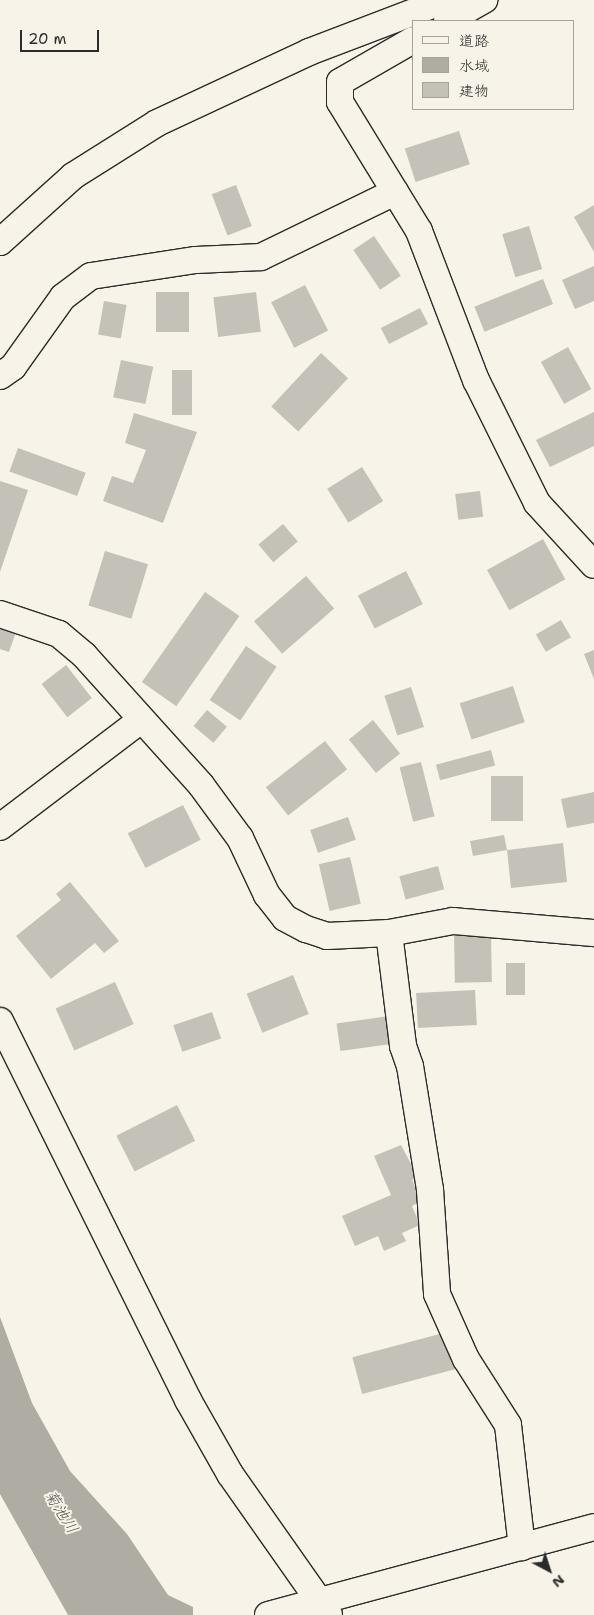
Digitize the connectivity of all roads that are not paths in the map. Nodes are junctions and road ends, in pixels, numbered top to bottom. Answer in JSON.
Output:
{"nodes":[{"id":1,"x":445,"y":0,"type":"edge"},
{"id":2,"x":484,"y":0,"type":"edge"},
{"id":3,"x":449,"y":20,"type":"edge"},
{"id":4,"x":412,"y":41,"type":"edge"},
{"id":5,"x":395,"y":192,"type":"junction"},
{"id":6,"x":0,"y":242,"type":"edge"},
{"id":7,"x":0,"y":376,"type":"edge"},
{"id":8,"x":594,"y":565,"type":"edge"},
{"id":9,"x":0,"y":614,"type":"edge"},
{"id":10,"x":140,"y":720,"type":"junction"},
{"id":11,"x":0,"y":827,"type":"edge"},
{"id":12,"x":389,"y":933,"type":"junction"},
{"id":13,"x":594,"y":933,"type":"edge"},
{"id":14,"x":0,"y":1021,"type":"edge"},
{"id":15,"x":594,"y":1527,"type":"edge"},
{"id":16,"x":522,"y":1547,"type":"junction"},
{"id":17,"x":324,"y":1608,"type":"edge"},
{"id":18,"x":268,"y":1615,"type":"edge"}],
"edges":[{"from":1,"to":6,"type":"street"},
{"from":2,"to":3,"type":"street"},
{"from":4,"to":5,"type":"street"},
{"from":5,"to":7,"type":"street"},
{"from":5,"to":8,"type":"street"},
{"from":9,"to":10,"type":"street"},
{"from":10,"to":11,"type":"street"},
{"from":10,"to":12,"type":"street"},
{"from":12,"to":13,"type":"street"},
{"from":12,"to":16,"type":"street"},
{"from":14,"to":17,"type":"street"},
{"from":15,"to":16,"type":"street"},
{"from":16,"to":17,"type":"street"},
{"from":17,"to":18,"type":"street"}]}
